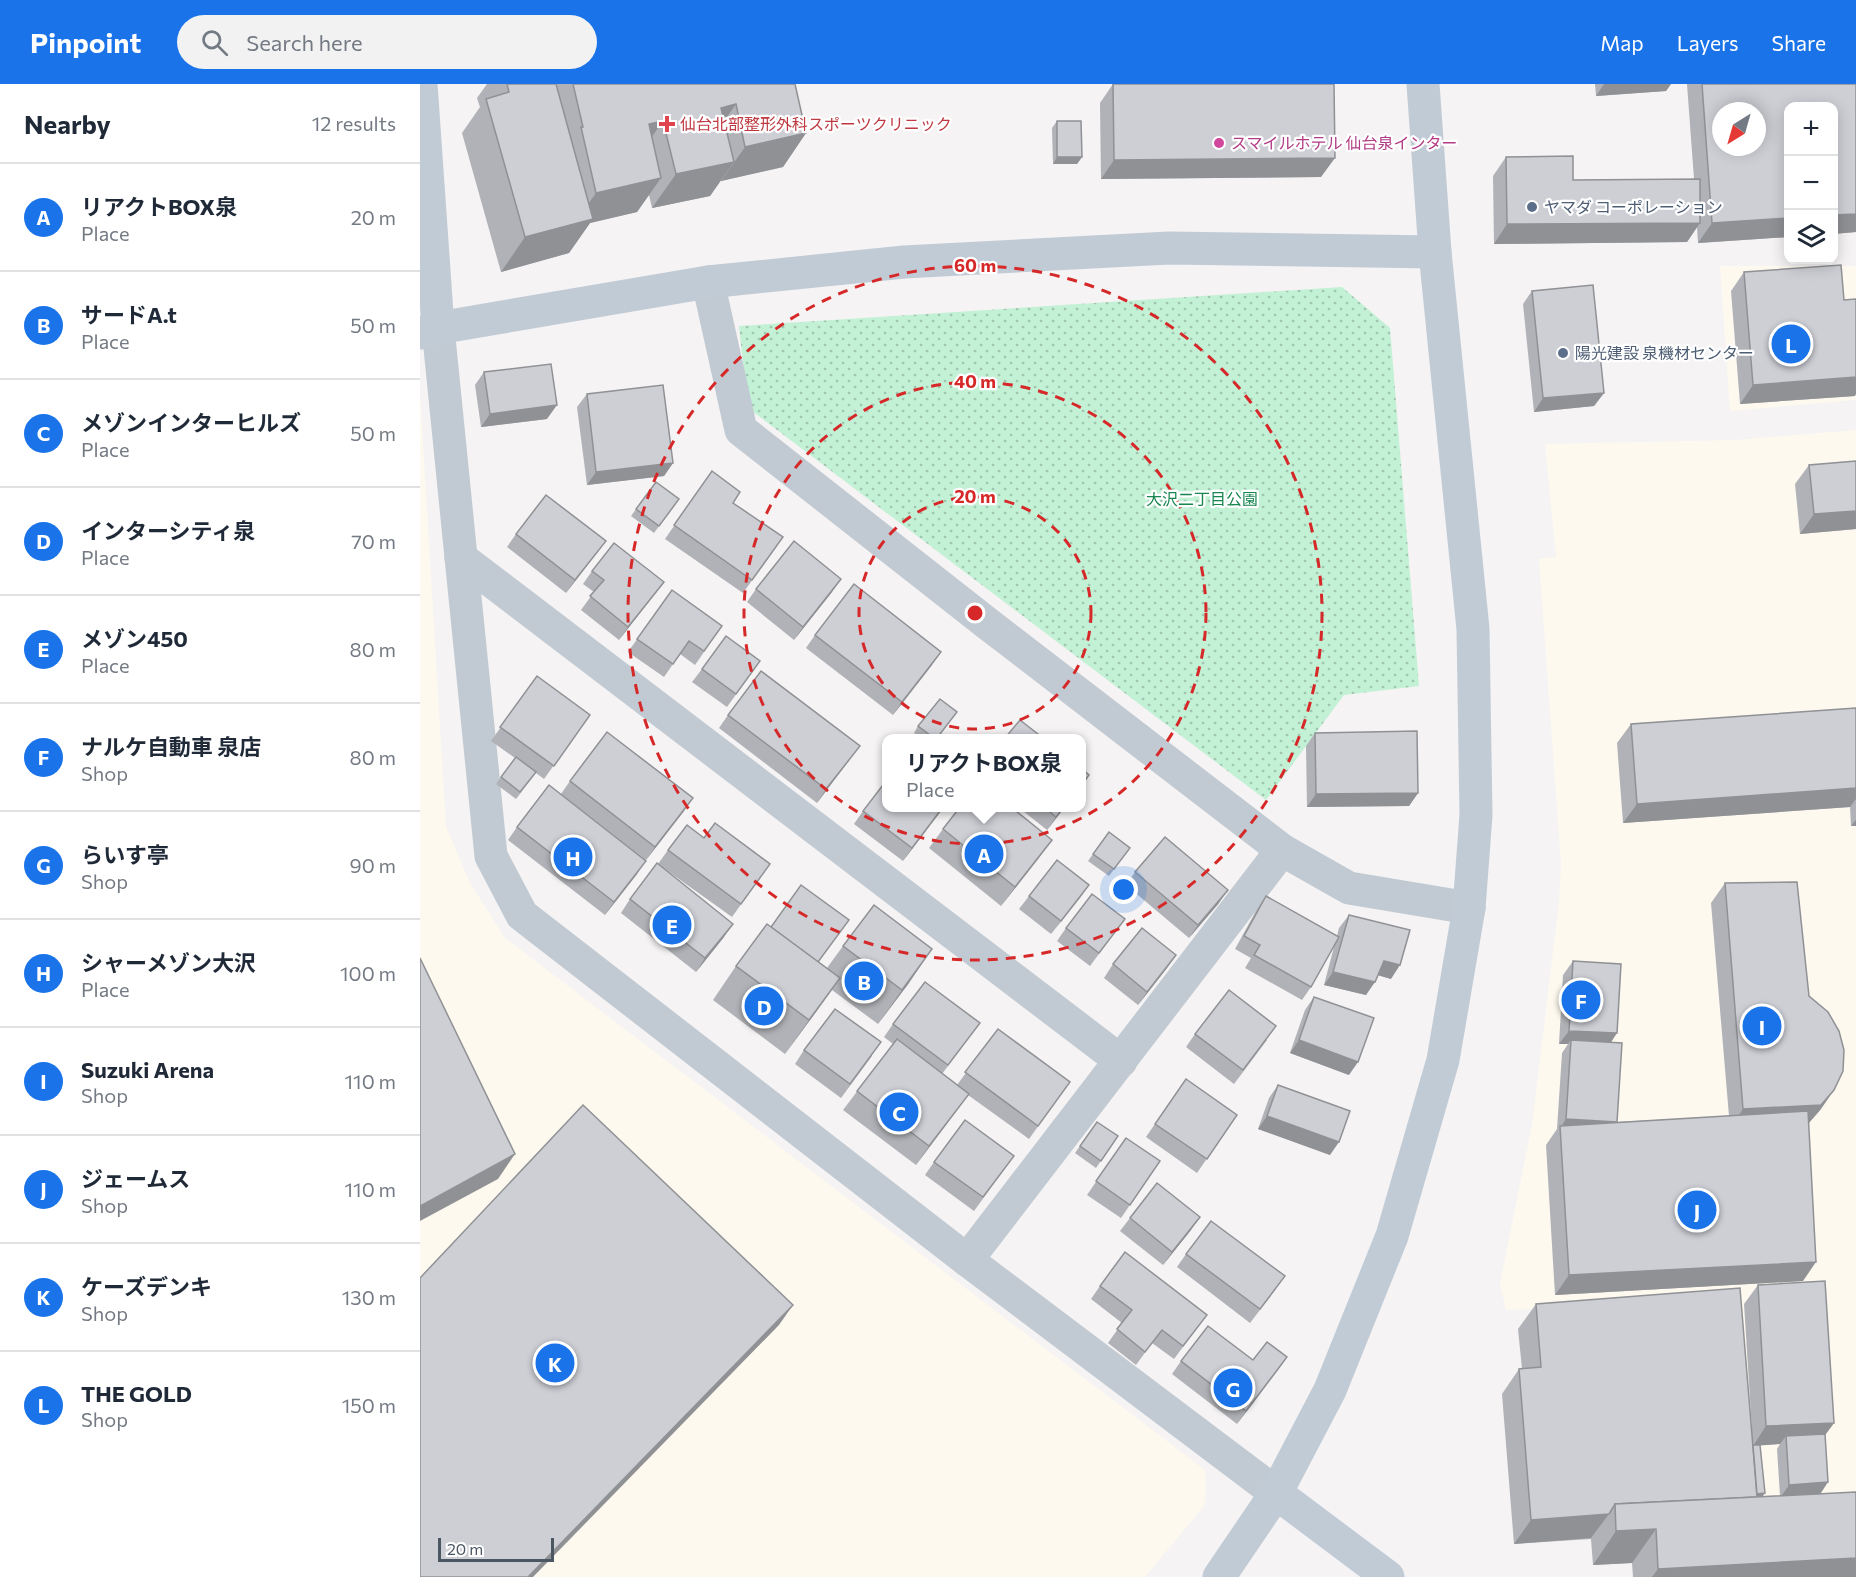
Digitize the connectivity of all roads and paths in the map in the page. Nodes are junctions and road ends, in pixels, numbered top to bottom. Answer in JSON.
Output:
{"nodes":[{"id":1,"x":421,"y":84,"type":"edge"},
{"id":2,"x":1423,"y":84,"type":"edge"},
{"id":3,"x":1435,"y":252,"type":"junction"},
{"id":4,"x":708,"y":282,"type":"junction"},
{"id":5,"x":429,"y":331,"type":"edge"},
{"id":6,"x":461,"y":558,"type":"junction"},
{"id":7,"x":1282,"y":850,"type":"junction"},
{"id":8,"x":1469,"y":908,"type":"junction"},
{"id":9,"x":1121,"y":1061,"type":"junction"},
{"id":10,"x":967,"y":1260,"type":"junction"},
{"id":11,"x":1276,"y":1493,"type":"junction"},
{"id":12,"x":1219,"y":1577,"type":"edge"},
{"id":13,"x":1388,"y":1577,"type":"edge"}],
"edges":[{"from":1,"to":5,"type":"street"},
{"from":2,"to":3,"type":"street"},
{"from":3,"to":4,"type":"street"},
{"from":3,"to":8,"type":"street"},
{"from":4,"to":5,"type":"street"},
{"from":4,"to":7,"type":"street"},
{"from":5,"to":6,"type":"street"},
{"from":6,"to":9,"type":"street"},
{"from":6,"to":10,"type":"street"},
{"from":7,"to":8,"type":"street"},
{"from":7,"to":9,"type":"street"},
{"from":8,"to":11,"type":"street"},
{"from":9,"to":10,"type":"street"},
{"from":10,"to":11,"type":"street"},
{"from":11,"to":12,"type":"street"},
{"from":11,"to":13,"type":"street"}]}
